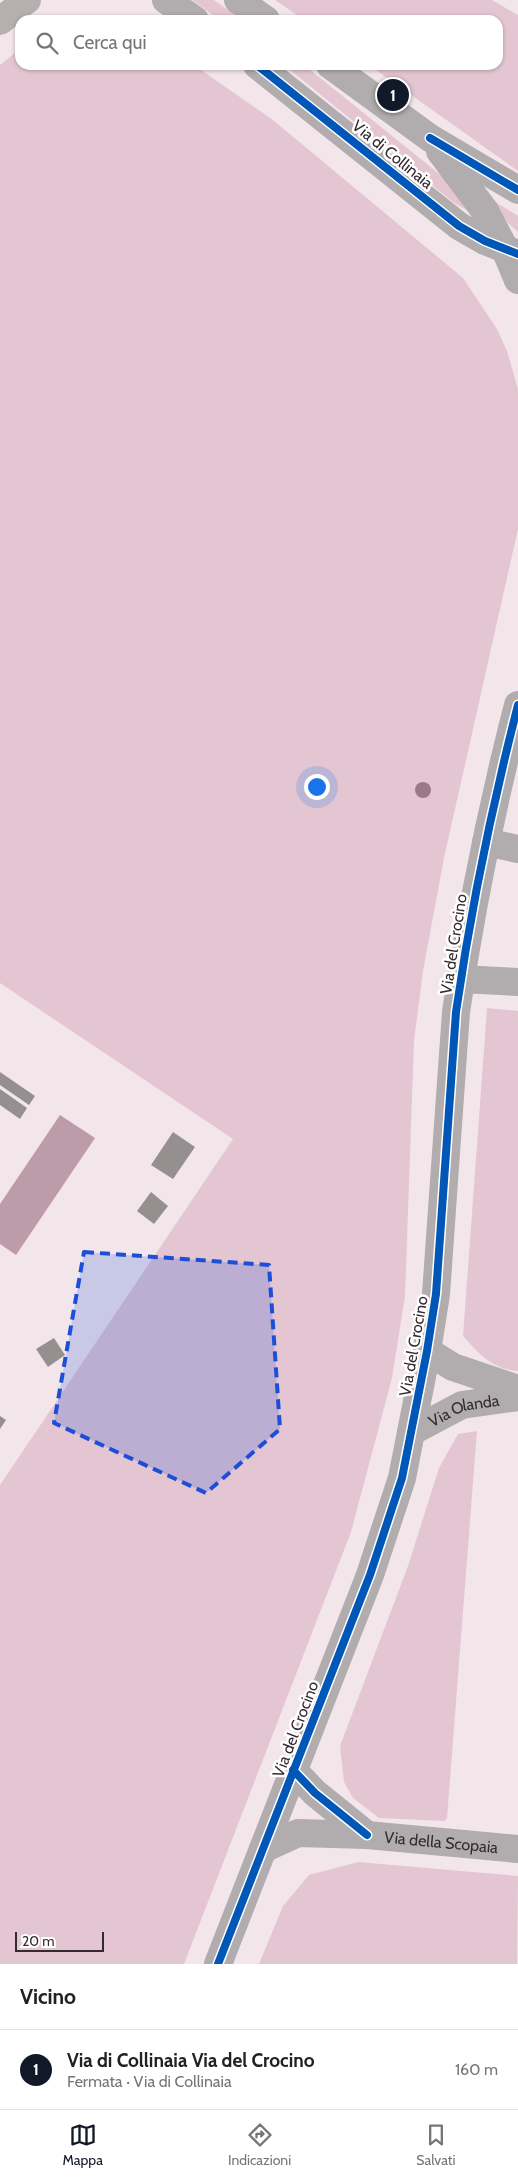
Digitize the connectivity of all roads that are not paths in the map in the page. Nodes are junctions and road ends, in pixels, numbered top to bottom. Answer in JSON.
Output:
{"nodes":[{"id":1,"x":27,"y":0,"type":"edge"},
{"id":2,"x":166,"y":0,"type":"edge"},
{"id":3,"x":238,"y":0,"type":"edge"},
{"id":4,"x":188,"y":15,"type":"edge"},
{"id":5,"x":259,"y":15,"type":"edge"},
{"id":6,"x":0,"y":21,"type":"edge"},
{"id":7,"x":263,"y":70,"type":"edge"},
{"id":8,"x":337,"y":70,"type":"edge"},
{"id":9,"x":430,"y":138,"type":"junction"},
{"id":10,"x":518,"y":190,"type":"edge"},
{"id":11,"x":512,"y":251,"type":"edge"},
{"id":12,"x":518,"y":280,"type":"edge"},
{"id":13,"x":518,"y":704,"type":"edge"},
{"id":14,"x":486,"y":842,"type":"junction"},
{"id":15,"x":518,"y":849,"type":"edge"},
{"id":16,"x":460,"y":979,"type":"junction"},
{"id":17,"x":518,"y":982,"type":"edge"},
{"id":18,"x":427,"y":1351,"type":"junction"},
{"id":19,"x":518,"y":1389,"type":"edge"},
{"id":20,"x":518,"y":1397,"type":"edge"},
{"id":21,"x":411,"y":1432,"type":"junction"},
{"id":22,"x":293,"y":1770,"type":"junction"},
{"id":23,"x":367,"y":1834,"type":"junction"},
{"id":24,"x":263,"y":1849,"type":"junction"},
{"id":25,"x":518,"y":1849,"type":"edge"},
{"id":26,"x":218,"y":1964,"type":"edge"}],
"edges":[{"from":1,"to":6,"type":"main road"},
{"from":2,"to":4,"type":"street"},
{"from":3,"to":5,"type":"street"},
{"from":7,"to":11,"type":"street","name":"Via di Collinaia"},
{"from":8,"to":9,"type":"street","name":"Via di Collinaia"},
{"from":9,"to":10,"type":"street","name":"Via di Collinaia"},
{"from":9,"to":11,"type":"street"},
{"from":11,"to":12,"type":"street"},
{"from":13,"to":14,"type":"street","name":"Via del Crocino"},
{"from":14,"to":15,"type":"street"},
{"from":14,"to":16,"type":"street","name":"Via del Crocino"},
{"from":16,"to":17,"type":"street"},
{"from":16,"to":18,"type":"street","name":"Via del Crocino"},
{"from":18,"to":19,"type":"street","name":"Via Olanda"},
{"from":18,"to":21,"type":"street","name":"Via del Crocino"},
{"from":20,"to":21,"type":"street","name":"Via Olanda"},
{"from":21,"to":22,"type":"street","name":"Via del Crocino"},
{"from":22,"to":23,"type":"street","name":"Via della Scopaia"},
{"from":22,"to":24,"type":"street","name":"Via del Crocino"},
{"from":23,"to":24,"type":"street","name":"Via della Scopaia"},
{"from":23,"to":25,"type":"street","name":"Via della Scopaia"},
{"from":24,"to":26,"type":"street","name":"Via del Crocino"}]}
